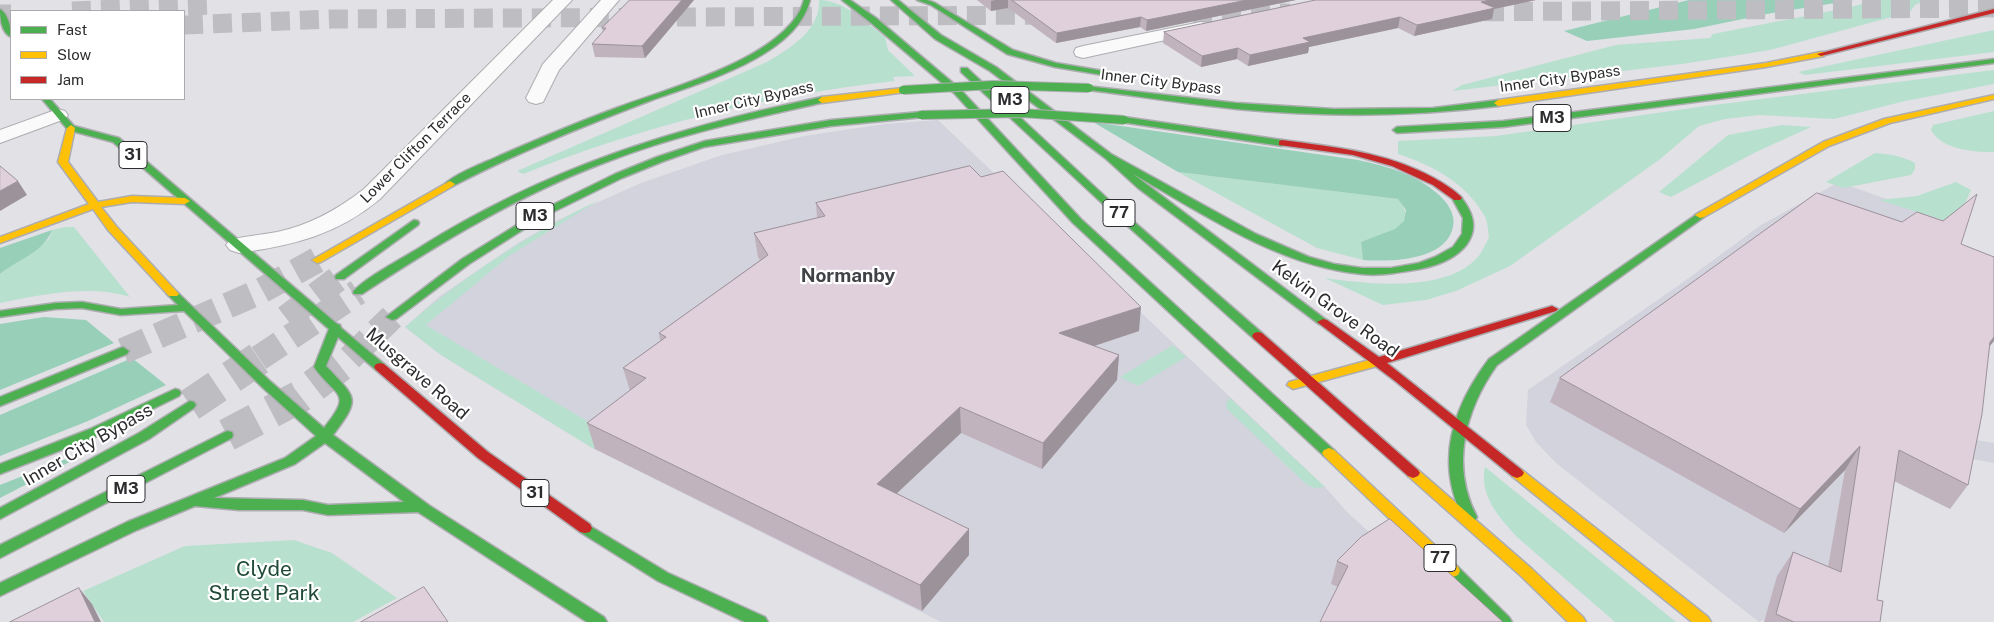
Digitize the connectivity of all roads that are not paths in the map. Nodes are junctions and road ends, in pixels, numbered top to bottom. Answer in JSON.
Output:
{"nodes":[{"id":1,"x":563,"y":0,"type":"edge"},
{"id":2,"x":610,"y":0,"type":"edge"},
{"id":3,"x":807,"y":0,"type":"edge"},
{"id":4,"x":845,"y":0,"type":"edge"},
{"id":5,"x":894,"y":0,"type":"edge"},
{"id":6,"x":920,"y":0,"type":"edge"},
{"id":7,"x":0,"y":11,"type":"edge"},
{"id":8,"x":1994,"y":11,"type":"edge"},
{"id":9,"x":1217,"y":24,"type":"tunnel mouth"},
{"id":10,"x":10,"y":33,"type":"edge"},
{"id":11,"x":1849,"y":33,"type":"dead end"},
{"id":12,"x":938,"y":37,"type":"junction"},
{"id":13,"x":1082,"y":52,"type":"dead end"},
{"id":14,"x":1824,"y":54,"type":"junction"},
{"id":15,"x":1994,"y":61,"type":"edge"},
{"id":16,"x":715,"y":74,"type":"junction"},
{"id":17,"x":1133,"y":77,"type":"dead end"},
{"id":18,"x":1258,"y":96,"type":"dead end"},
{"id":19,"x":1994,"y":97,"type":"edge"},
{"id":20,"x":536,"y":98,"type":"dead end"},
{"id":21,"x":1053,"y":101,"type":"dead end"},
{"id":22,"x":954,"y":102,"type":"dead end"},
{"id":23,"x":938,"y":103,"type":"dead end"},
{"id":24,"x":1324,"y":111,"type":"junction"},
{"id":25,"x":754,"y":113,"type":"junction"},
{"id":26,"x":58,"y":114,"type":"edge"},
{"id":27,"x":1381,"y":130,"type":"dead end"},
{"id":28,"x":0,"y":137,"type":"edge"},
{"id":29,"x":696,"y":146,"type":"junction"},
{"id":30,"x":595,"y":150,"type":"dead end"},
{"id":31,"x":1108,"y":156,"type":"junction"},
{"id":32,"x":512,"y":167,"type":"dead end"},
{"id":33,"x":185,"y":201,"type":"junction"},
{"id":34,"x":96,"y":206,"type":"junction"},
{"id":35,"x":423,"y":221,"type":"dead end"},
{"id":36,"x":0,"y":240,"type":"edge"},
{"id":37,"x":239,"y":245,"type":"junction"},
{"id":38,"x":317,"y":260,"type":"tunnel mouth"},
{"id":39,"x":340,"y":277,"type":"tunnel mouth"},
{"id":40,"x":358,"y":292,"type":"tunnel mouth"},
{"id":41,"x":1575,"y":302,"type":"junction"},
{"id":42,"x":186,"y":308,"type":"junction"},
{"id":43,"x":0,"y":314,"type":"edge"},
{"id":44,"x":392,"y":317,"type":"tunnel mouth"},
{"id":45,"x":336,"y":326,"type":"junction"},
{"id":46,"x":123,"y":351,"type":"tunnel mouth"},
{"id":47,"x":1377,"y":362,"type":"junction"},
{"id":48,"x":1307,"y":381,"type":"junction"},
{"id":49,"x":175,"y":393,"type":"dead end"},
{"id":50,"x":1263,"y":393,"type":"junction"},
{"id":51,"x":0,"y":402,"type":"edge"},
{"id":52,"x":190,"y":405,"type":"tunnel mouth"},
{"id":53,"x":1460,"y":425,"type":"junction"},
{"id":54,"x":227,"y":435,"type":"tunnel mouth"},
{"id":55,"x":324,"y":436,"type":"junction"},
{"id":56,"x":0,"y":469,"type":"edge"},
{"id":57,"x":193,"y":501,"type":"junction"},
{"id":58,"x":421,"y":507,"type":"junction"},
{"id":59,"x":1,"y":514,"type":"edge"},
{"id":60,"x":1483,"y":535,"type":"junction"},
{"id":61,"x":0,"y":552,"type":"edge"},
{"id":62,"x":0,"y":590,"type":"edge"},
{"id":63,"x":599,"y":622,"type":"edge"},
{"id":64,"x":760,"y":622,"type":"edge"},
{"id":65,"x":1504,"y":622,"type":"edge"},
{"id":66,"x":1578,"y":622,"type":"edge"},
{"id":67,"x":1703,"y":622,"type":"edge"}],
"edges":[{"from":1,"to":37,"type":"street","name":"Lower Clifton Terrace"},
{"from":2,"to":20,"type":"street"},
{"from":3,"to":16,"type":"main road"},
{"from":4,"to":50,"type":"main road","number":"77"},
{"from":5,"to":12,"type":"main road","name":"Kelvin Grove Road","number":"77"},
{"from":6,"to":17,"type":"main road"},
{"from":7,"to":10,"type":"main road"},
{"from":8,"to":14,"type":"main road","name":"Inner City Bypass","number":"M3"},
{"from":9,"to":13,"type":"street"},
{"from":11,"to":14,"type":"main road"},
{"from":12,"to":31,"type":"main road","name":"Kelvin Grove Road"},
{"from":12,"to":48,"type":"main road","name":"Kelvin Grove Road","number":"77"},
{"from":14,"to":24,"type":"main road","name":"Inner City Bypass","number":"M3"},
{"from":15,"to":27,"type":"main road","number":"M3"},
{"from":16,"to":32,"type":"main road"},
{"from":16,"to":38,"type":"main road"},
{"from":18,"to":24,"type":"main road"},
{"from":19,"to":41,"type":"main road"},
{"from":21,"to":22,"type":"main road","number":"M3"},
{"from":23,"to":29,"type":"main road","name":"Inner City Bypass","number":"M3"},
{"from":24,"to":25,"type":"main road","name":"Inner City Bypass","number":"M3","bridge":true},
{"from":25,"to":30,"type":"main road"},
{"from":25,"to":40,"type":"main road","name":"Inner City Bypass","number":"M3"},
{"from":26,"to":28,"type":"street"},
{"from":26,"to":33,"type":"main road","name":"Musgrave Road","number":"31"},
{"from":26,"to":34,"type":"main road"},
{"from":29,"to":31,"type":"main road","bridge":true},
{"from":29,"to":44,"type":"main road","name":"Inner City Bypass","number":"M3"},
{"from":31,"to":47,"type":"main road","name":"Kelvin Grove Road"},
{"from":33,"to":34,"type":"main road"},
{"from":33,"to":37,"type":"main road","name":"Musgrave Road","number":"31"},
{"from":34,"to":36,"type":"main road"},
{"from":34,"to":42,"type":"main road"},
{"from":35,"to":39,"type":"main road"},
{"from":37,"to":45,"type":"main road","name":"Musgrave Road","number":"31"},
{"from":41,"to":47,"type":"main road"},
{"from":41,"to":53,"type":"main road"},
{"from":42,"to":43,"type":"main road"},
{"from":42,"to":55,"type":"main road"},
{"from":45,"to":55,"type":"main road"},
{"from":45,"to":64,"type":"main road","name":"Musgrave Road","number":"31"},
{"from":46,"to":51,"type":"main road"},
{"from":47,"to":48,"type":"main road"},
{"from":47,"to":53,"type":"main road","name":"Kelvin Grove Road"},
{"from":48,"to":50,"type":"main road"},
{"from":48,"to":60,"type":"main road","name":"Kelvin Grove Road","number":"77"},
{"from":49,"to":56,"type":"main road"},
{"from":50,"to":65,"type":"main road","number":"77"},
{"from":52,"to":59,"type":"main road","name":"Inner City Bypass","number":"M3"},
{"from":53,"to":60,"type":"main road"},
{"from":53,"to":67,"type":"main road","name":"Kelvin Grove Road"},
{"from":54,"to":61,"type":"main road","number":"M3"},
{"from":55,"to":57,"type":"main road"},
{"from":55,"to":58,"type":"main road"},
{"from":57,"to":58,"type":"main road"},
{"from":57,"to":62,"type":"main road"},
{"from":58,"to":63,"type":"main road"},
{"from":60,"to":66,"type":"main road","name":"Kelvin Grove Road","number":"77"}]}
